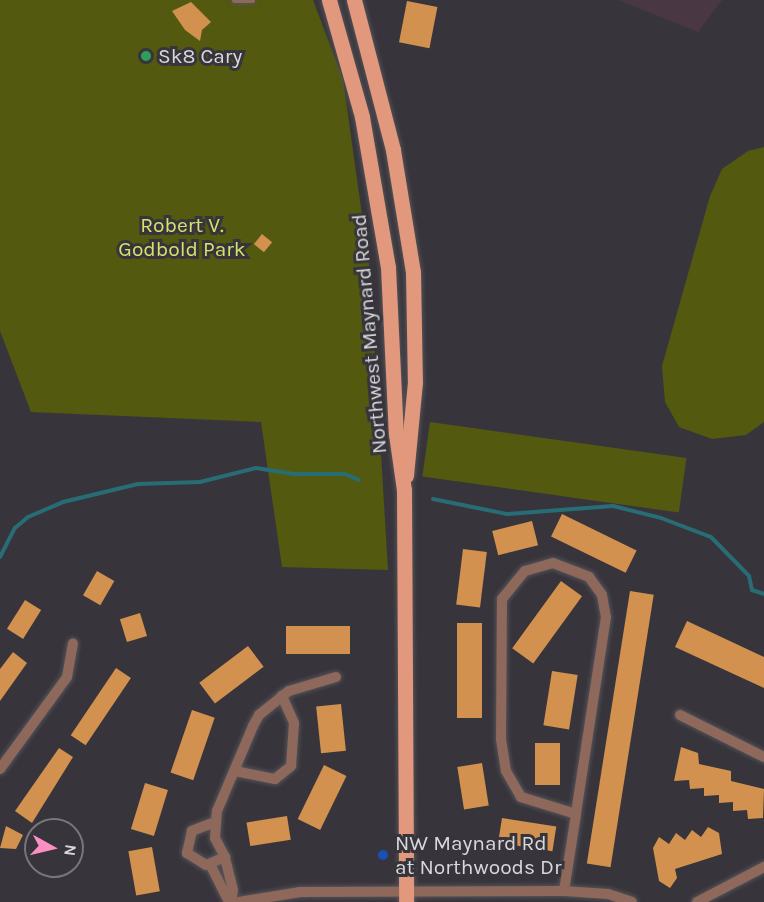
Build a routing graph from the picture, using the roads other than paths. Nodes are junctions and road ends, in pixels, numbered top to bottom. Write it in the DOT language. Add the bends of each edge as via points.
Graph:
graph roads {
  1 [pos="234,0"];
  2 [pos="252,0"];
  3 [pos="329,0"];
  4 [pos="354,0"];
  5 [pos="404,490"];
  6 [pos="73,644"];
  7 [pos="336,677"];
  8 [pos="282,696"];
  9 [pos="680,716"];
  10 [pos="764,757"];
  11 [pos="0,769"];
  12 [pos="235,771"];
  13 [pos="576,814"];
  14 [pos="216,822"];
  15 [pos="225,857"];
  16 [pos="210,864"];
  17 [pos="764,867"];
  18 [pos="564,891"];
  19 [pos="406,897"];
  20 [pos="596,898"];
  21 [pos="230,902"];
  22 [pos="239,902"];
  23 [pos="632,902"];
  24 [pos="697,902"];
  1 -- 2 [label="lane" via="243,4"];
  3 -- 5 [label="main road, Northwest Maynard Road" via="354,83 384,231 396,434"];
  4 -- 5 [label="main road, Northwest Maynard Road" via="391,141 413,272 414,403"];
  5 -- 19 [label="main road, Northwest Maynard Road"];
  6 -- 11 [label="street" via="67,677"];
  7 -- 8 [label="street"];
  8 -- 12 [label="street" via="259,715"];
  8 -- 12 [label="street" via="294,723 291,766 275,779"];
  9 -- 10 [label="street"];
  12 -- 14 [label="street"];
  13 -- 13 [label="street" via="605,606 597,586 580,570 542,564 517,577 502,599 501,739 506,771 521,797"];
  13 -- 18 [label="street"];
  14 -- 15 [label="street" via="215,838"];
  14 -- 16 [label="street" via="192,831 186,845 189,859"];
  15 -- 16 [label="street"];
  15 -- 21 [label="street"];
  16 -- 21 [label="street"];
  17 -- 24 [label="street"];
  18 -- 19 [label="street"];
  18 -- 20 [label="street"];
  19 -- 22 [label="street" via="300,892"];
  20 -- 23 [label="street"];
}
